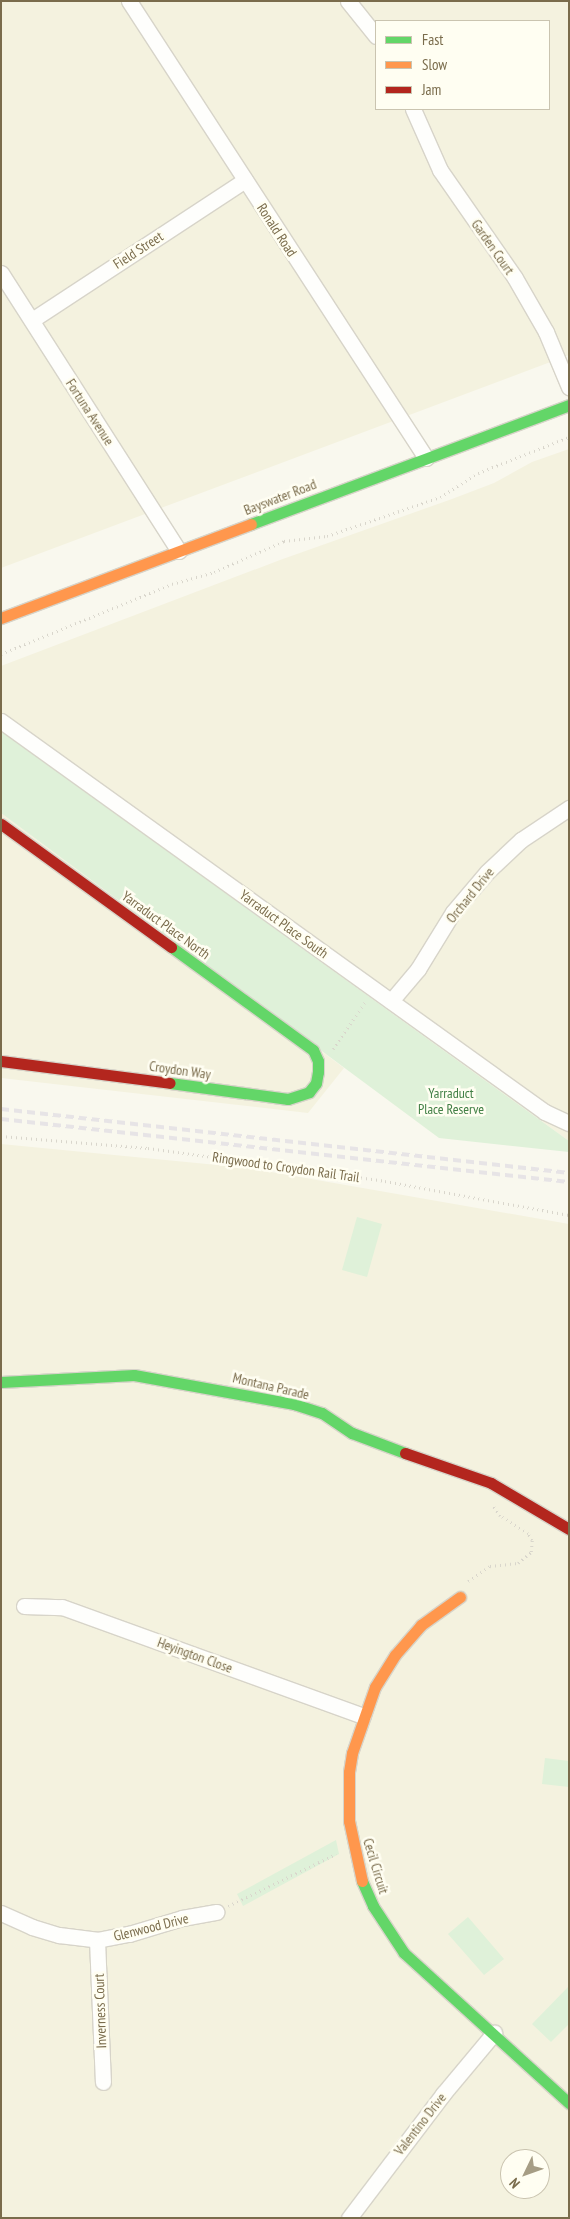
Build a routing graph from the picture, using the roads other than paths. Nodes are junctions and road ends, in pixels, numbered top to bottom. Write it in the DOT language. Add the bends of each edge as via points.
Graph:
graph roads {
  1 [pos="129,1"];
  2 [pos="348,1"];
  3 [pos="375,35"];
  4 [pos="413,110"];
  5 [pos="245,180"];
  6 [pos="1,273"];
  7 [pos="32,320"];
  8 [pos="569,388"];
  9 [pos="569,405"];
  10 [pos="426,458"];
  11 [pos="180,551"];
  12 [pos="1,618"];
  13 [pos="1,721"];
  14 [pos="569,808"];
  15 [pos="1,824"];
  16 [pos="391,1001"];
  17 [pos="316,1056"];
  18 [pos="1,1061"];
  19 [pos="569,1123"];
  20 [pos="1,1382"];
  21 [pos="569,1529"];
  22 [pos="460,1597"];
  23 [pos="24,1606"];
  24 [pos="363,1716"];
  25 [pos="216,1912"];
  26 [pos="1,1914"];
  27 [pos="97,1940"];
  28 [pos="494,2033"];
  29 [pos="103,2082"];
  30 [pos="569,2103"];
  31 [pos="349,2218"];
  1 -- 5 [label="street, Ronald Road"];
  2 -- 3 [label="street"];
  4 -- 8 [label="street, Garden Court" via="440,170 516,278 546,332"];
  5 -- 7 [label="street, Field Street"];
  5 -- 10 [label="street, Ronald Road"];
  6 -- 7 [label="street, Fortuna Avenue"];
  7 -- 11 [label="street, Fortuna Avenue"];
  9 -- 10 [label="street, Bayswater Road"];
  10 -- 11 [label="street, Bayswater Road"];
  11 -- 12 [label="street, Bayswater Road"];
  13 -- 16 [label="street, Yarraduct Place South"];
  14 -- 16 [label="street, Orchard Drive" via="521,840 487,872 452,912 418,969"];
  15 -- 17 [label="street, Yarraduct Place North"];
  16 -- 19 [label="street, Yarraduct Place South" via="545,1112"];
  17 -- 18 [label="street, Croydon Way" via="316,1083 309,1092 288,1099"];
  20 -- 21 [label="street, Montana Parade" via="134,1375 294,1404 322,1413 352,1433 492,1483"];
  22 -- 24 [label="street, Cecil Circuit" via="421,1626 395,1655 375,1686"];
  23 -- 24 [label="street, Heyington Close" via="62,1607"];
  24 -- 28 [label="street, Cecil Circuit" via="349,1772 349,1821 362,1881 373,1906 404,1953"];
  25 -- 27 [label="street, Glenwood Drive"];
  26 -- 27 [label="street, Glenwood Drive" via="41,1930"];
  27 -- 29 [label="street, Inverness Court"];
  28 -- 30 [label="street, Cecil Circuit"];
  28 -- 31 [label="street, Valentino Drive" via="443,2094"];
}
